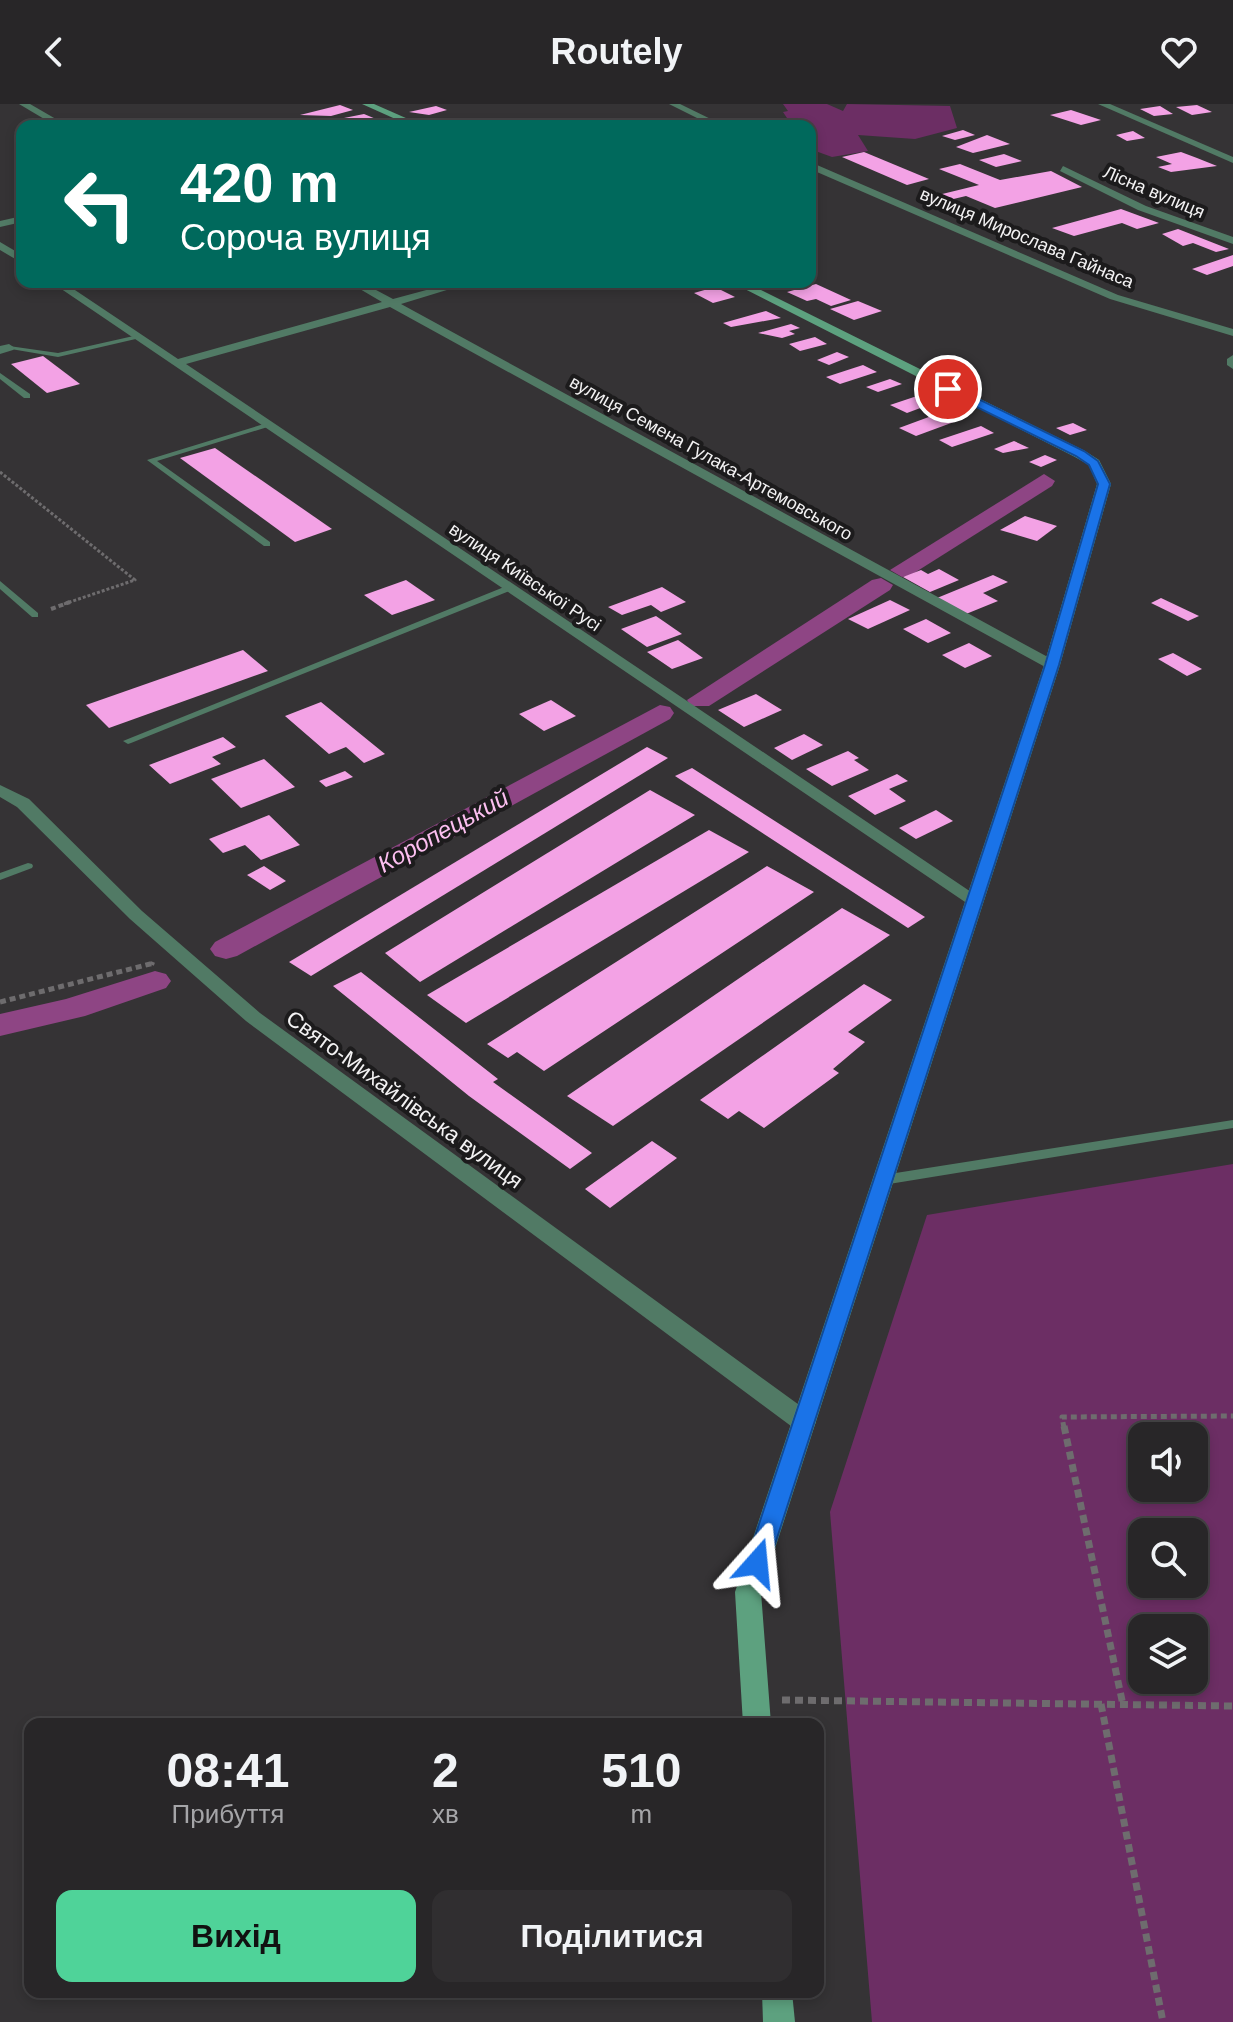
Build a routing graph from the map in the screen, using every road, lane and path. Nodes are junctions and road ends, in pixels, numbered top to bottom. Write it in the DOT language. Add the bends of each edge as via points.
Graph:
graph roads {
  1 [pos="23,104"];
  2 [pos="391,104"];
  3 [pos="673,104"];
  4 [pos="1102,104"];
  5 [pos="371,106"];
  6 [pos="52,120"];
  7 [pos="405,120"];
  8 [pos="707,120"];
  9 [pos="1233,160"];
  10 [pos="816,168"];
  11 [pos="1063,169"];
  12 [pos="1233,241"];
  13 [pos="65,288"];
  14 [pos="364,288"];
  15 [pos="447,288"];
  16 [pos="748,288"];
  17 [pos="393,303"];
  18 [pos="1233,333"];
  19 [pos="138,337"];
  20 [pos="4,349"];
  21 [pos="1233,359"];
  22 [pos="177,363"];
  23 [pos="1233,365"];
  24 [pos="0,375"];
  25 [pos="27,396"];
  26 [pos="270,425"];
  27 [pos="0,472"];
  28 [pos="267,544"];
  29 [pos="0,584"];
  30 [pos="509,588"];
  31 [pos="35,615"];
  32 [pos="1052,665"];
  33 [pos="128,741"];
  34 [pos="0,790"];
  35 [pos="28,866"];
  36 [pos="0,877"];
  37 [pos="974,900"];
  38 [pos="155,964"];
  39 [pos="0,1002"];
  40 [pos="1233,1124"];
  41 [pos="883,1180"];
  42 [pos="1233,1416"];
  43 [pos="804,1422"];
  44 [pos="1101,1704"];
  45 [pos="1123,1705"];
  46 [pos="1233,1706"];
  47 [pos="756,1712"];
  48 [pos="777,1998"];
  49 [pos="779,2022"];
  50 [pos="1163,2022"];
  1 -- 6 [label="street"];
  2 -- 5 [label="main road"];
  3 -- 8 [label="street"];
  4 -- 9 [label="street"];
  5 -- 7 [label="main road"];
  10 -- 18 [label="street, вулиця Мирослава Гайнаса" via="1114,297"];
  11 -- 12 [label="street, Лісна вулиця" via="1142,208"];
  13 -- 19 [label="street, вулиця Київської Русі"];
  14 -- 17 [label="street, вулиця Семена Гулака-Артемовського"];
  15 -- 17 [label="street"];
  16 -- 32 [label="main road" via="1094,463 1104,484"];
  17 -- 22 [label="street"];
  17 -- 32 [label="street, вулиця Семена Гулака-Артемовського"];
  19 -- 20 [label="lane" via="58,355"];
  19 -- 22 [label="street, вулиця Київської Русі"];
  21 -- 23 [label="street"];
  22 -- 26 [label="street, вулиця Київської Русі"];
  24 -- 25 [label="lane"];
  26 -- 28 [label="lane" via="151,460"];
  26 -- 30 [label="street, вулиця Київської Русі"];
  27 -- 31 [label="path" via="135,580"];
  29 -- 31 [label="lane"];
  30 -- 33 [label="lane"];
  30 -- 37 [label="street, вулиця Київської Русі"];
  32 -- 37 [label="main road"];
  34 -- 43 [label="street, Свято-Михайлівська вулиця" via="23,803 136,915 253,1017"];
  35 -- 36 [label="lane"];
  37 -- 41 [label="main road"];
  38 -- 39 [label="path"];
  40 -- 41 [label="lane"];
  41 -- 43 [label="main road"];
  42 -- 45 [label="path" via="1062,1417"];
  43 -- 47 [label="main road" via="748,1592"];
  44 -- 45 [label="path"];
  44 -- 47 [label="path"];
  44 -- 50 [label="path"];
  45 -- 46 [label="path"];
  48 -- 49 [label="main road"];
}
